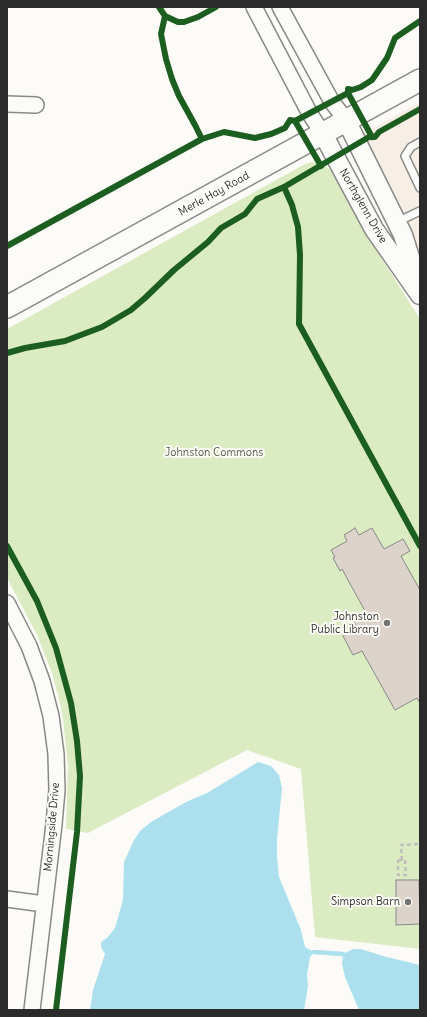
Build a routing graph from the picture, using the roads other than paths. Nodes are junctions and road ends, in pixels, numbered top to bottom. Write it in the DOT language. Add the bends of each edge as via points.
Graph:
graph roads {
  1 [pos="254,7"];
  2 [pos="280,7"];
  3 [pos="420,80"];
  4 [pos="7,104"];
  5 [pos="36,105"];
  6 [pos="346,120"];
  7 [pos="323,134"];
  8 [pos="420,142"];
  9 [pos="420,188"];
  10 [pos="420,211"];
  11 [pos="396,222"];
  12 [pos="420,290"];
  13 [pos="420,295"];
  14 [pos="7,307"];
  15 [pos="7,604"];
  16 [pos="7,899"];
  17 [pos="44,904"];
  18 [pos="32,1010"];
  1 -- 7 [label="street, Northglenn Drive"];
  2 -- 6 [label="street, Northglenn Drive" via="332,102"];
  3 -- 6 [label="main road, Merle Hay Road"];
  4 -- 5 [label="street"];
  6 -- 7 [label="main road, Merle Hay Road"];
  6 -- 11 [label="street, Northglenn Drive"];
  7 -- 13 [label="street, Northglenn Drive" via="374,229"];
  7 -- 14 [label="main road, Merle Hay Road"];
  8 -- 9 [label="lane" via="411,147 405,156"];
  10 -- 11 [label="lane"];
  11 -- 12 [label="street, Northglenn Drive" via="403,235"];
  15 -- 17 [label="street, Morningside Drive" via="29,646 42,681 56,754 57,790"];
  16 -- 17 [label="street"];
  17 -- 18 [label="street, Morningside Drive"];
}
